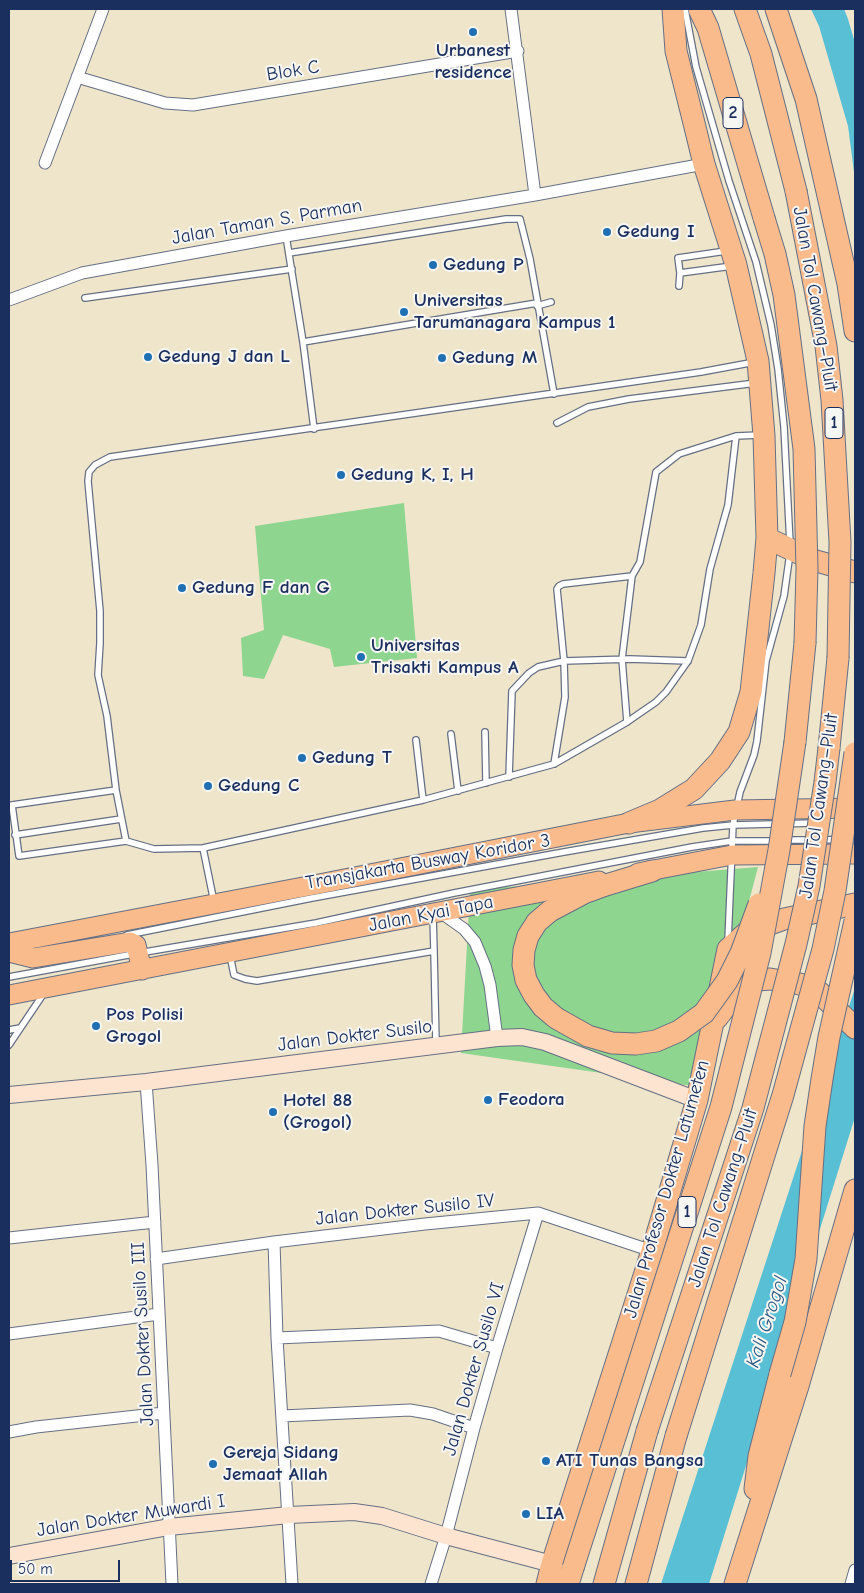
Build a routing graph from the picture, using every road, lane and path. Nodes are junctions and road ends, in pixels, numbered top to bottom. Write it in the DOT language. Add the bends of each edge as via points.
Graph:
graph roads {
  1 [pos="103,9"];
  2 [pos="511,9"];
  3 [pos="673,9"];
  4 [pos="685,9"];
  5 [pos="699,9"];
  6 [pos="745,9"];
  7 [pos="776,9"];
  8 [pos="518,52"];
  9 [pos="77,77"];
  10 [pos="45,163"];
  11 [pos="704,164"];
  12 [pos="535,195"];
  13 [pos="764,218"];
  14 [pos="286,236"];
  15 [pos="289,253"];
  16 [pos="734,258"];
  17 [pos="292,269"];
  18 [pos="680,274"];
  19 [pos="680,286"];
  20 [pos="85,298"];
  21 [pos="9,300"];
  22 [pos="550,302"];
  23 [pos="537,305"];
  24 [pos="855,331"];
  25 [pos="303,342"];
  26 [pos="758,361"];
  27 [pos="761,383"];
  28 [pos="554,394"];
  29 [pos="557,423"];
  30 [pos="314,429"];
  31 [pos="736,436"];
  32 [pos="764,436"];
  33 [pos="767,538"];
  34 [pos="790,550"];
  35 [pos="855,572"];
  36 [pos="632,576"];
  37 [pos="622,659"];
  38 [pos="564,661"];
  39 [pos="688,661"];
  40 [pos="752,692"];
  41 [pos="760,720"];
  42 [pos="627,722"];
  43 [pos="485,732"];
  44 [pos="451,734"];
  45 [pos="416,740"];
  46 [pos="855,753"];
  47 [pos="554,764"];
  48 [pos="509,777"];
  49 [pos="486,783"];
  50 [pos="116,790"];
  51 [pos="458,791"];
  52 [pos="424,800"];
  53 [pos="855,808"];
  54 [pos="734,817"];
  55 [pos="121,819"];
  56 [pos="629,823"];
  57 [pos="827,823"];
  58 [pos="836,823"];
  59 [pos="855,823"];
  60 [pos="15,835"];
  61 [pos="855,839"];
  62 [pos="126,841"];
  63 [pos="203,848"];
  64 [pos="732,848"];
  65 [pos="779,850"];
  66 [pos="855,854"];
  67 [pos="652,871"];
  68 [pos="214,904"];
  69 [pos="855,904"];
  70 [pos="436,913"];
  71 [pos="855,921"];
  72 [pos="119,936"];
  73 [pos="63,946"];
  74 [pos="728,948"];
  75 [pos="11,951"];
  76 [pos="434,951"];
  77 [pos="230,953"];
  78 [pos="140,961"];
  79 [pos="9,977"];
  80 [pos="48,988"];
  81 [pos="9,995"];
  82 [pos="849,1021"];
  83 [pos="714,1022"];
  84 [pos="20,1028"];
  85 [pos="9,1030"];
  86 [pos="496,1038"];
  87 [pos="9,1045"];
  88 [pos="436,1046"];
  89 [pos="146,1082"];
  90 [pos="9,1095"];
  91 [pos="696,1100"];
  92 [pos="855,1190"];
  93 [pos="538,1213"];
  94 [pos="155,1222"];
  95 [pos="9,1238"];
  96 [pos="274,1242"];
  97 [pos="652,1251"];
  98 [pos="156,1259"];
  99 [pos="159,1314"];
  100 [pos="9,1334"];
  101 [pos="277,1338"];
  102 [pos="496,1348"];
  103 [pos="164,1413"];
  104 [pos="282,1416"];
  105 [pos="474,1428"];
  106 [pos="9,1432"];
  107 [pos="289,1515"];
  108 [pos="754,1522"];
  109 [pos="169,1526"];
  110 [pos="446,1536"];
  111 [pos="9,1556"];
  112 [pos="552,1564"];
  113 [pos="855,1570"];
  114 [pos="571,1576"];
  115 [pos="172,1584"];
  116 [pos="292,1584"];
  117 [pos="431,1584"];
  118 [pos="547,1584"];
  119 [pos="604,1584"];
  120 [pos="636,1584"];
  121 [pos="735,1584"];
  122 [pos="851,1584"];
  1 -- 9 [label="street"];
  2 -- 8 [label="street"];
  3 -- 11 [label="highway" via="676,51"];
  4 -- 34 [label="lane" via="696,67 756,262 771,325 784,427"];
  5 -- 13 [label="highway, 2" via="708,28"];
  6 -- 119 [label="highway, Jalan Tol Cawang–Pluit / 1, bridge" via="761,54 796,191 826,346 836,450 840,542 838,658 825,782 800,924 753,1108 647,1431"];
  7 -- 24 [label="highway, Jalan Tol Cawang–Pluit" via="806,99 848,284"];
  8 -- 9 [label="street, Blok C" via="193,105 165,103"];
  8 -- 12 [label="street"];
  9 -- 10 [label="street"];
  11 -- 12 [label="street, Jalan Taman S. Parman"];
  11 -- 16 [label="highway"];
  12 -- 14 [label="street, Jalan Taman S. Parman"];
  13 -- 65 [label="highway, Jalan Profesor Dokter Latumeten / 1, bridge" via="784,295 804,449 807,569 805,644 792,770"];
  14 -- 15 [label="lane"];
  14 -- 21 [label="street, Jalan Taman S. Parman" via="82,273"];
  15 -- 17 [label="lane"];
  15 -- 23 [label="lane" via="520,219"];
  16 -- 18 [label="lane"];
  16 -- 18 [label="lane" via="678,258"];
  16 -- 26 [label="highway"];
  17 -- 20 [label="lane"];
  17 -- 25 [label="lane"];
  18 -- 19 [label="lane"];
  22 -- 23 [label="lane"];
  23 -- 25 [label="lane"];
  23 -- 28 [label="lane"];
  25 -- 30 [label="lane"];
  26 -- 27 [label="highway"];
  26 -- 28 [label="lane"];
  27 -- 29 [label="lane" via="621,400 588,407"];
  27 -- 32 [label="highway"];
  28 -- 30 [label="lane"];
  30 -- 50 [label="lane" via="110,457 95,464 89,472 100,611 98,675"];
  31 -- 32 [label="lane"];
  31 -- 36 [label="lane" via="678,454 656,472 640,562"];
  31 -- 39 [label="lane" via="728,505 710,569 701,625"];
  32 -- 33 [label="highway"];
  33 -- 34 [label="highway"];
  33 -- 40 [label="highway"];
  34 -- 35 [label="highway"];
  34 -- 41 [label="lane" via="784,596 766,661"];
  36 -- 37 [label="lane"];
  36 -- 38 [label="lane" via="559,586"];
  37 -- 38 [label="lane"];
  37 -- 39 [label="lane"];
  37 -- 42 [label="lane"];
  38 -- 47 [label="lane" via="565,697"];
  38 -- 48 [label="lane" via="538,667 512,690"];
  39 -- 42 [label="lane" via="666,692"];
  40 -- 41 [label="lane"];
  40 -- 56 [label="highway" via="739,732 710,773 694,788 660,810"];
  41 -- 54 [label="lane" via="754,755"];
  42 -- 47 [label="lane"];
  43 -- 49 [label="lane"];
  44 -- 51 [label="lane"];
  45 -- 52 [label="lane"];
  46 -- 120 [label="highway, Jalan Tol Cawang–Pluit, bridge" via="823,949 783,1095 676,1436"];
  47 -- 48 [label="lane"];
  48 -- 49 [label="lane"];
  49 -- 51 [label="lane"];
  50 -- 55 [label="lane"];
  50 -- 60 [label="lane" via="12,805"];
  51 -- 52 [label="lane"];
  52 -- 63 [label="lane"];
  53 -- 54 [label="main road"];
  54 -- 56 [label="main road"];
  54 -- 57 [label="lane, Transjakarta Busway Koridor 3"];
  54 -- 64 [label="lane"];
  54 -- 72 [label="lane, Transjakarta Busway Koridor 3"];
  55 -- 60 [label="lane"];
  55 -- 62 [label="lane"];
  56 -- 68 [label="main road"];
  58 -- 59 [label="lane"];
  60 -- 62 [label="lane" via="19,856"];
  61 -- 64 [label="lane, Transjakarta Busway Koridor 3"];
  62 -- 63 [label="lane" via="154,850"];
  63 -- 68 [label="lane"];
  64 -- 66 [label="main road, Jalan Kyai Tapa"];
  64 -- 67 [label="main road, Jalan Kyai Tapa"];
  64 -- 74 [label="lane"];
  64 -- 78 [label="lane, Transjakarta Busway Koridor 3" via="692,847 454,893"];
  65 -- 67 [label="highway, bridge" via="741,952 727,981 704,1013 679,1031 656,1041 612,1043 588,1036 556,1018 534,995 523,965 528,936 550,911 578,896"];
  65 -- 114 [label="highway, Jalan Profesor Dokter Latumeten / 1, bridge" via="760,953 721,1107"];
  67 -- 70 [label="main road, Jalan Kyai Tapa"];
  68 -- 75 [label="main road"];
  69 -- 74 [label="highway" via="784,919 746,933"];
  70 -- 76 [label="lane"];
  70 -- 77 [label="main road, Jalan Kyai Tapa"];
  70 -- 86 [label="street" via="464,929 475,942 490,985"];
  71 -- 108 [label="highway, bridge" via="829,1037 815,1126 806,1259 795,1322 759,1456"];
  73 -- 75 [label="lane"];
  74 -- 83 [label="highway, Jalan Profesor Dokter Latumeten / 1"];
  75 -- 78 [label="main road" via="38,957 130,942 136,945"];
  76 -- 77 [label="lane" via="257,981 234,975"];
  76 -- 88 [label="lane"];
  77 -- 78 [label="main road, Jalan Kyai Tapa"];
  78 -- 79 [label="lane, Transjakarta Busway Koridor 3"];
  78 -- 80 [label="main road, Jalan Kyai Tapa"];
  80 -- 81 [label="main road, Jalan Kyai Tapa"];
  80 -- 84 [label="lane"];
  82 -- 83 [label="highway" via="819,992 800,984 770,979 757,980 740,988"];
  83 -- 91 [label="highway, Jalan Profesor Dokter Latumeten / 1"];
  84 -- 85 [label="lane"];
  84 -- 87 [label="lane"];
  86 -- 88 [label="street, Jalan Dokter Susilo"];
  86 -- 91 [label="street, Jalan Dokter Susilo" via="522,1037 545,1042"];
  88 -- 89 [label="street, Jalan Dokter Susilo"];
  89 -- 90 [label="street, Jalan Dokter Susilo"];
  89 -- 94 [label="street, Jalan Dokter Susilo III"];
  91 -- 97 [label="highway, Jalan Profesor Dokter Latumeten / 1"];
  92 -- 108 [label="highway" via="798,1386"];
  93 -- 96 [label="street, Jalan Dokter Susilo IV"];
  93 -- 97 [label="street, Jalan Dokter Susilo IV"];
  93 -- 102 [label="street, Jalan Dokter Susilo VI"];
  94 -- 95 [label="street"];
  94 -- 98 [label="street, Jalan Dokter Susilo III"];
  96 -- 98 [label="street, Jalan Dokter Susilo IV"];
  96 -- 101 [label="street"];
  97 -- 112 [label="highway, Jalan Profesor Dokter Latumeten / 1"];
  98 -- 99 [label="street, Jalan Dokter Susilo III"];
  99 -- 100 [label="street"];
  99 -- 103 [label="street, Jalan Dokter Susilo III"];
  101 -- 102 [label="street" via="439,1331"];
  101 -- 104 [label="street"];
  102 -- 105 [label="street, Jalan Dokter Susilo VI"];
  103 -- 106 [label="street"];
  103 -- 109 [label="street, Jalan Dokter Susilo III"];
  104 -- 105 [label="street" via="410,1410"];
  104 -- 107 [label="street"];
  105 -- 110 [label="street, Jalan Dokter Susilo VI"];
  107 -- 109 [label="street, Jalan Dokter Muwardi I"];
  107 -- 110 [label="street, Jalan Dokter Muwardi I" via="354,1512 382,1516"];
  107 -- 116 [label="street"];
  108 -- 121 [label="highway"];
  109 -- 111 [label="street, Jalan Dokter Muwardi I"];
  109 -- 115 [label="street, Jalan Dokter Susilo III"];
  110 -- 112 [label="street, Jalan Dokter Muwardi I"];
  110 -- 117 [label="street, Jalan Dokter Susilo VI"];
  112 -- 118 [label="highway, Jalan Profesor Dokter Latumeten / 1"];
  113 -- 122 [label="street"];
}
